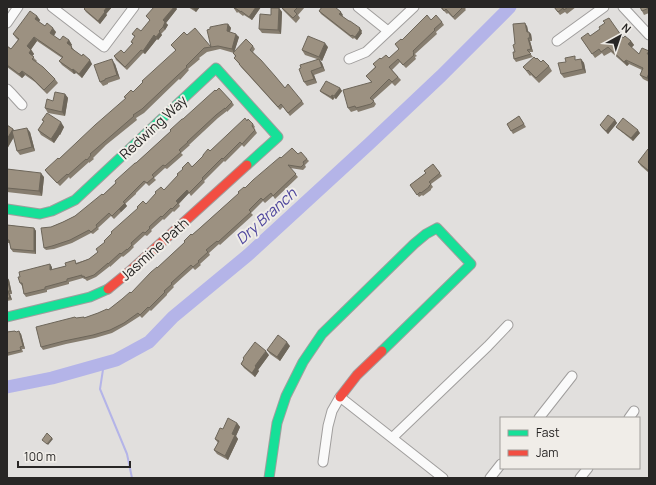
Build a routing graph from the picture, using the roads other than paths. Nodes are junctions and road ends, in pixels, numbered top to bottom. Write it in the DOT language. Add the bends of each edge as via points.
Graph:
graph roads {
  1 [pos="18,7"];
  2 [pos="52,7"];
  3 [pos="134,7"];
  4 [pos="358,7"];
  5 [pos="414,7"];
  6 [pos="604,7"];
  7 [pos="623,7"];
  8 [pos="7,23"];
  9 [pos="388,31"];
  10 [pos="649,35"];
  11 [pos="557,41"];
  12 [pos="349,60"];
  13 [pos="7,89"];
  14 [pos="22,105"];
  15 [pos="278,137"];
  16 [pos="7,209"];
  17 [pos="7,317"];
  18 [pos="508,325"];
  19 [pos="572,376"];
  20 [pos="340,397"];
  21 [pos="540,417"];
  22 [pos="392,438"];
  23 [pos="323,462"];
  24 [pos="500,465"];
  25 [pos="587,469"];
  26 [pos="269,478"];
  27 [pos="443,478"];
  28 [pos="490,478"];
  29 [pos="580,478"];
  1 -- 8 [label="street"];
  2 -- 3 [label="street" via="104,47"];
  4 -- 9 [label="street"];
  5 -- 9 [label="street"];
  6 -- 11 [label="street"];
  7 -- 10 [label="street"];
  9 -- 12 [label="street" via="366,52"];
  13 -- 14 [label="street"];
  15 -- 16 [label="street, Redwing Way" via="216,68 75,200 40,214"];
  15 -- 17 [label="street, Jasmine Path" via="111,288 90,298"];
  18 -- 22 [label="street"];
  19 -- 21 [label="street"];
  20 -- 22 [label="street"];
  20 -- 23 [label="street" via="332,411 328,426"];
  20 -- 26 [label="street" via="369,362 471,264 438,228 414,244 322,334 303,362 286,396 277,424"];
  22 -- 27 [label="street"];
  24 -- 28 [label="street"];
  25 -- 29 [label="street"];
}
